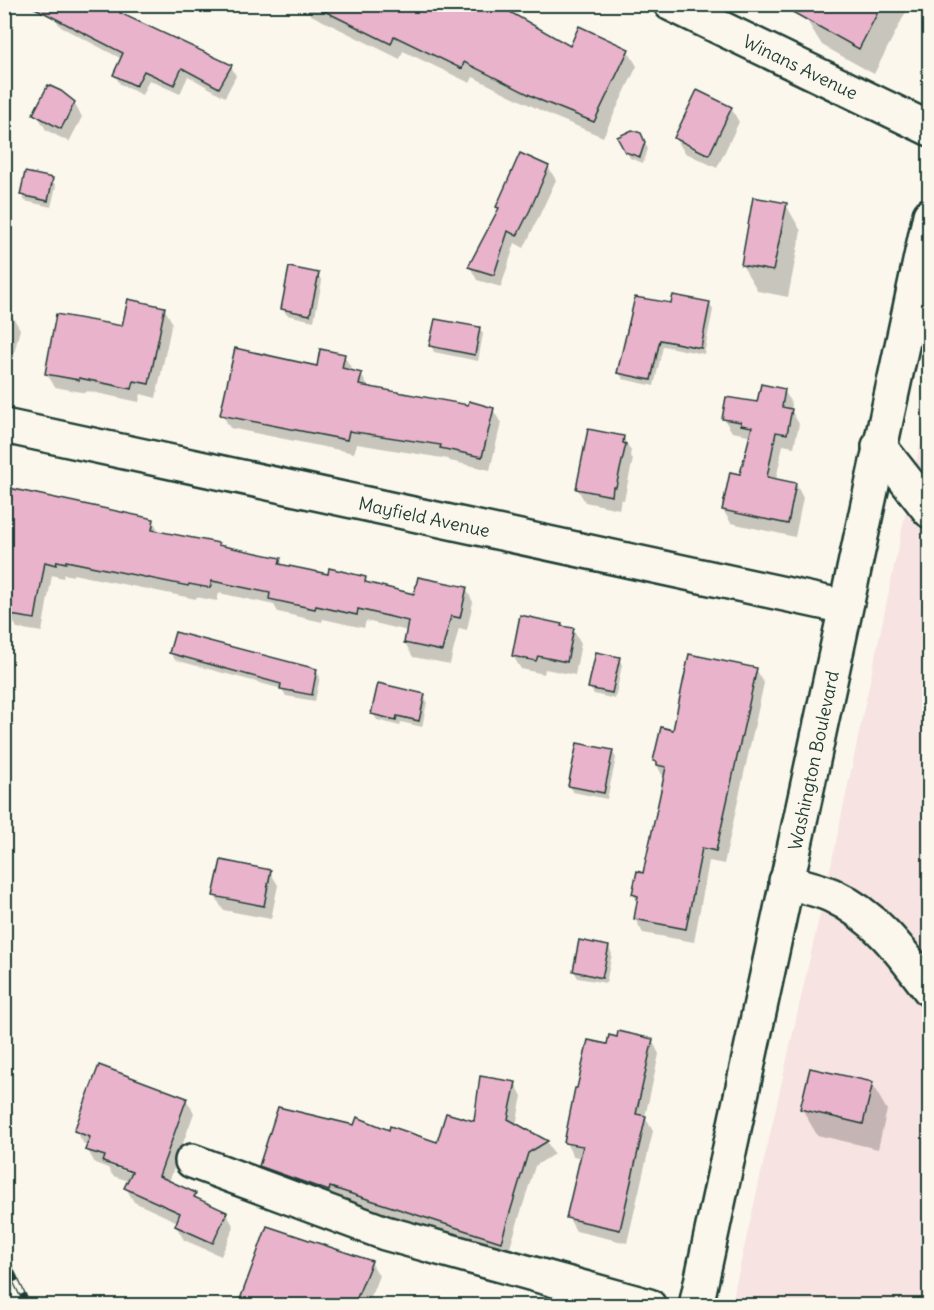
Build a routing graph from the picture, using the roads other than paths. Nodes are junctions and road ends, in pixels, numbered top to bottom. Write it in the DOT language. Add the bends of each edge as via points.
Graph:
graph roads {
  1 [pos="671,4"];
  2 [pos="930,129"];
  3 [pos="930,215"];
  4 [pos="4,426"];
  5 [pos="879,447"];
  6 [pos="930,511"];
  7 [pos="845,607"];
  8 [pos="786,881"];
  9 [pos="930,990"];
  10 [pos="192,1161"];
  11 [pos="648,1305"];
  12 [pos="696,1305"];
  1 -- 2 [label="street, Winans Avenue"];
  3 -- 5 [label="street, Washington Boulevard"];
  4 -- 7 [label="street, Mayfield Avenue"];
  5 -- 6 [label="street"];
  5 -- 7 [label="street, Washington Boulevard"];
  7 -- 8 [label="street, Washington Boulevard"];
  8 -- 9 [label="street" via="830,894 857,909 883,930"];
  8 -- 12 [label="street, Washington Boulevard"];
  10 -- 11 [label="street" via="385,1233"];
}
